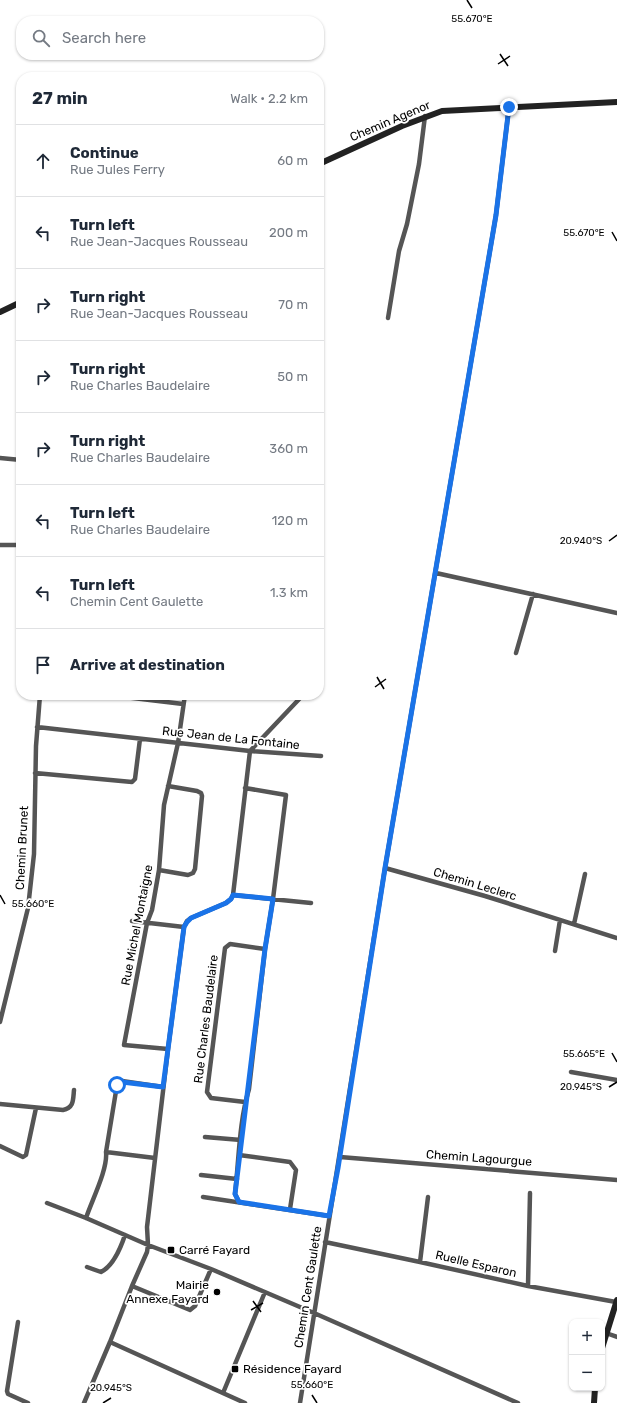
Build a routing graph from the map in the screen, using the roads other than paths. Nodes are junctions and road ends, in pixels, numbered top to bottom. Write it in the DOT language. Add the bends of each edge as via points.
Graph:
graph roads {
  1 [pos="617,102"];
  2 [pos="509,107"];
  3 [pos="425,116"];
  4 [pos="324,162"];
  5 [pos="16,304"];
  6 [pos="0,312"];
  7 [pos="388,318"];
  8 [pos="0,458"];
  9 [pos="16,460"];
  10 [pos="0,545"];
  11 [pos="16,545"];
  12 [pos="436,573"];
  13 [pos="533,594"];
  14 [pos="617,612"];
  15 [pos="516,653"];
  16 [pos="40,700"];
  17 [pos="150,700"];
  18 [pos="184,700"];
  19 [pos="298,700"];
  20 [pos="183,704"];
  21 [pos="37,727"];
  22 [pos="140,739"];
  23 [pos="178,743"];
  24 [pos="250,751"];
  25 [pos="321,756"];
  26 [pos="35,773"];
  27 [pos="168,786"];
  28 [pos="245,788"];
  29 [pos="385,868"];
  30 [pos="159,870"];
  31 [pos="585,874"];
  32 [pos="233,895"];
  33 [pos="273,899"];
  34 [pos="311,903"];
  35 [pos="560,920"];
  36 [pos="132,921"];
  37 [pos="147,923"];
  38 [pos="574,924"];
  39 [pos="184,927"];
  40 [pos="617,938"];
  41 [pos="265,949"];
  42 [pos="555,951"];
  43 [pos="1,1014"];
  44 [pos="0,1022"];
  45 [pos="168,1050"];
  46 [pos="571,1072"];
  47 [pos="617,1080"];
  48 [pos="163,1087"];
  49 [pos="74,1090"];
  50 [pos="245,1102"];
  51 [pos="0,1104"];
  52 [pos="36,1108"];
  53 [pos="205,1136"];
  54 [pos="241,1140"];
  55 [pos="0,1146"];
  56 [pos="106,1152"];
  57 [pos="239,1155"];
  58 [pos="340,1157"];
  59 [pos="155,1158"];
  60 [pos="201,1175"];
  61 [pos="236,1179"];
  62 [pos="617,1180"];
  63 [pos="530,1193"];
  64 [pos="203,1197"];
  65 [pos="428,1197"];
  66 [pos="239,1202"];
  67 [pos="47,1203"];
  68 [pos="290,1209"];
  69 [pos="329,1216"];
  70 [pos="86,1218"];
  71 [pos="125,1235"];
  72 [pos="325,1242"];
  73 [pos="148,1245"];
  74 [pos="420,1262"];
  75 [pos="87,1268"];
  76 [pos="211,1269"];
  77 [pos="132,1286"];
  78 [pos="528,1286"];
  79 [pos="265,1292"];
  80 [pos="617,1301"];
  81 [pos="615,1312"];
  82 [pos="314,1313"];
  83 [pos="18,1322"];
  84 [pos="606,1333"];
  85 [pos="605,1337"];
  86 [pos="617,1337"];
  87 [pos="110,1342"];
  88 [pos="594,1391"];
  89 [pos="223,1393"];
  90 [pos="596,1402"];
  91 [pos="28,1403"];
  92 [pos="84,1403"];
  93 [pos="245,1403"];
  94 [pos="300,1403"];
  95 [pos="518,1403"];
  1 -- 2 [label="main road, Chemin Agenor"];
  2 -- 3 [label="main road, Chemin Agenor" via="442,111"];
  2 -- 12 [label="street, Chemin Cent Gaulette" via="496,215"];
  3 -- 4 [label="main road, Chemin Agenor"];
  3 -- 7 [label="street" via="419,164 399,250"];
  5 -- 6 [label="main road"];
  8 -- 9 [label="street"];
  10 -- 11 [label="street"];
  12 -- 13 [label="street"];
  12 -- 29 [label="street, Chemin Cent Gaulette"];
  13 -- 14 [label="street"];
  13 -- 15 [label="street"];
  16 -- 21 [label="street, Chemin Brunet"];
  17 -- 20 [label="street"];
  18 -- 20 [label="street, Rue Michel Montaigne"];
  19 -- 24 [label="street"];
  20 -- 23 [label="street, Rue Michel Montaigne"];
  21 -- 22 [label="street, Rue Jean de La Fontaine"];
  21 -- 26 [label="street, Chemin Brunet"];
  22 -- 23 [label="street, Rue Jean de La Fontaine"];
  22 -- 26 [label="street" via="135,778 132,782"];
  23 -- 24 [label="street, Rue Jean de La Fontaine"];
  23 -- 27 [label="street, Rue Michel Montaigne"];
  24 -- 25 [label="street, Rue Jean de La Fontaine"];
  24 -- 28 [label="street"];
  26 -- 43 [label="street, Chemin Brunet" via="34,854 28,908"];
  27 -- 30 [label="street, Rue Michel Montaigne"];
  27 -- 30 [label="street" via="201,793 202,796 195,869 188,875"];
  28 -- 32 [label="street"];
  28 -- 33 [label="street" via="286,795"];
  29 -- 35 [label="street, Chemin Leclerc"];
  29 -- 58 [label="street, Chemin Cent Gaulette"];
  30 -- 37 [label="street, Rue Michel Montaigne" via="152,910"];
  31 -- 38 [label="street"];
  32 -- 33 [label="street"];
  32 -- 39 [label="street" via="226,903 191,918"];
  33 -- 34 [label="street"];
  33 -- 41 [label="street"];
  35 -- 38 [label="street, Chemin Leclerc"];
  35 -- 42 [label="street"];
  36 -- 37 [label="street"];
  37 -- 39 [label="street"];
  37 -- 45 [label="street, Rue Michel Montaigne" via="124,1045"];
  38 -- 40 [label="street, Chemin Leclerc"];
  39 -- 45 [label="street"];
  41 -- 50 [label="street" via="249,1088"];
  41 -- 50 [label="street, Rue Charles Baudelaire" via="230,944 225,948 207,1092 210,1098"];
  43 -- 44 [label="street, Chemin Brunet"];
  45 -- 48 [label="street"];
  46 -- 47 [label="street"];
  48 -- 56 [label="street" via="122,1082 117,1085"];
  48 -- 59 [label="street"];
  49 -- 52 [label="street" via="70,1108"];
  50 -- 54 [label="street"];
  51 -- 52 [label="street"];
  52 -- 55 [label="street" via="26,1155 19,1156"];
  53 -- 54 [label="street"];
  54 -- 57 [label="street"];
  56 -- 59 [label="street"];
  56 -- 70 [label="street" via="103,1172"];
  57 -- 61 [label="street"];
  57 -- 68 [label="street" via="290,1162 296,1170"];
  58 -- 62 [label="street, Chemin Lagourgue"];
  58 -- 69 [label="street, Chemin Cent Gaulette"];
  59 -- 73 [label="street" via="147,1227"];
  60 -- 61 [label="street"];
  61 -- 66 [label="street" via="235,1194"];
  63 -- 78 [label="street, Ruelle Esparon"];
  64 -- 66 [label="street"];
  65 -- 74 [label="street, Ruelle Esparon"];
  66 -- 68 [label="street"];
  67 -- 70 [label="street"];
  68 -- 69 [label="street"];
  69 -- 72 [label="street, Chemin Cent Gaulette"];
  70 -- 71 [label="street"];
  71 -- 73 [label="street"];
  71 -- 75 [label="street" via="119,1250 106,1269 101,1272"];
  72 -- 74 [label="street, Ruelle Esparon"];
  72 -- 82 [label="street, Chemin Cent Gaulette"];
  73 -- 76 [label="street"];
  73 -- 77 [label="street"];
  74 -- 78 [label="street, Ruelle Esparon"];
  76 -- 77 [label="street" via="195,1306 190,1310"];
  76 -- 79 [label="street"];
  77 -- 87 [label="street"];
  78 -- 80 [label="street, Ruelle Esparon"];
  79 -- 82 [label="street"];
  79 -- 89 [label="street"];
  80 -- 81 [label="main road"];
  81 -- 84 [label="main road"];
  82 -- 94 [label="street, Chemin Cent Gaulette"];
  82 -- 95 [label="street"];
  83 -- 91 [label="street" via="7,1391 8,1394"];
  84 -- 85 [label="main road"];
  84 -- 86 [label="street"];
  87 -- 89 [label="street"];
  87 -- 92 [label="street"];
  88 -- 90 [label="main road"];
  89 -- 93 [label="street"];
}
